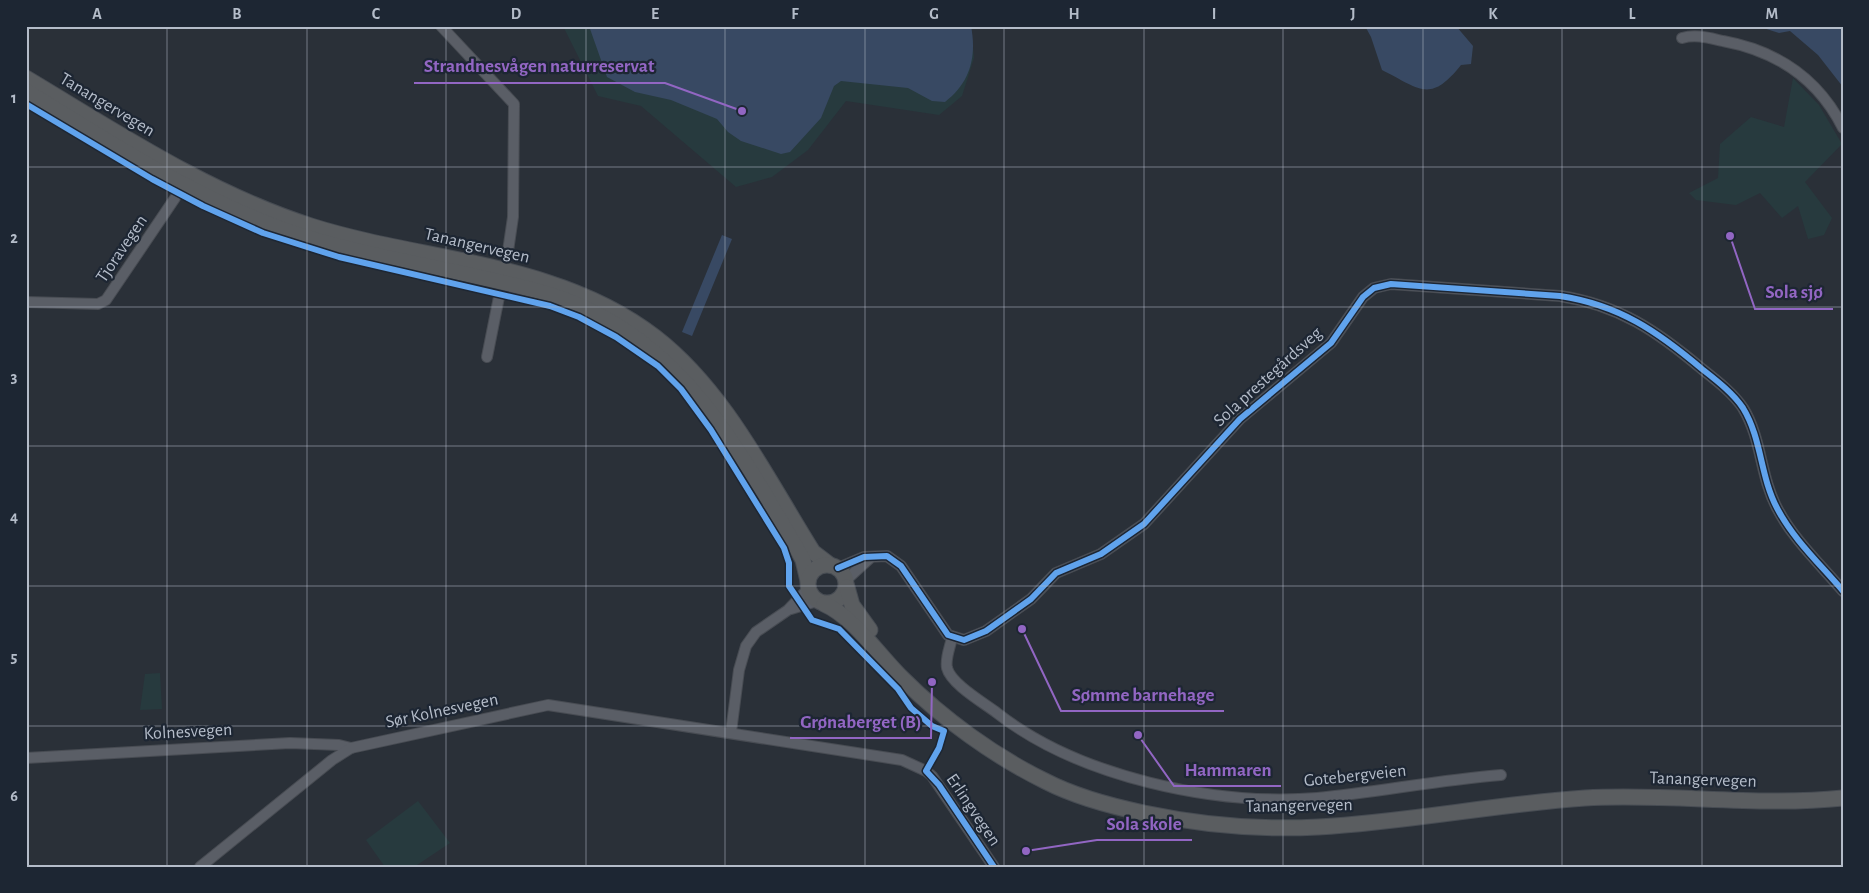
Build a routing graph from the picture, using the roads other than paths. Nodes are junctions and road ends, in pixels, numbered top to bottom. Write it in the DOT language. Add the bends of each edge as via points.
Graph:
graph roads {
  1 [pos="441,26"];
  2 [pos="1682,38"];
  3 [pos="26,78"];
  4 [pos="26,91"];
  5 [pos="1843,128"];
  6 [pos="175,198"];
  7 [pos="507,258"];
  8 [pos="499,297"];
  9 [pos="26,302"];
  10 [pos="487,357"];
  11 [pos="872,556"];
  12 [pos="840,575"];
  13 [pos="1843,591"];
  14 [pos="814,594"];
  15 [pos="788,610"];
  16 [pos="952,638"];
  17 [pos="731,732"];
  18 [pos="351,748"];
  19 [pos="26,758"];
  20 [pos="1501,774"];
  21 [pos="1843,788"];
  22 [pos="1843,798"];
  23 [pos="200,867"];
  24 [pos="994,867"];
  1 -- 7 [label="street" via="514,104 513,217"];
  2 -- 5 [label="street" via="1699,36 1751,46 1778,58 1794,67 1818,90"];
  3 -- 12 [label="highway, Tanangervegen" via="173,165 261,208 335,233 544,281 588,297 626,317 668,347 710,391 813,552"];
  4 -- 14 [label="highway, Tanangervegen" via="178,181 270,224 338,246 542,292 585,308 622,328 667,362 709,409 797,549"];
  6 -- 9 [label="street, Tjoravegen" via="106,300 98,304"];
  8 -- 10 [label="street"];
  11 -- 12 [label="street"];
  11 -- 12 [label="street"];
  11 -- 16 [label="street" via="887,556 901,566"];
  12 -- 14 [label="highway" via="839,600"];
  12 -- 14 [label="highway" via="816,568"];
  12 -- 21 [label="highway, Tanangervegen" via="857,613 888,650 941,700 998,742 1070,782 1164,807 1244,816 1318,817 1582,788 1644,786 1785,792"];
  13 -- 16 [label="street, Sola prestegårdsveg" via="1793,534 1777,508 1766,480 1757,437 1742,408 1714,378 1669,341 1609,307 1585,300 1384,284 1363,297 1331,343 1240,419 1144,524 1101,554 1056,573 1031,599 986,630 964,640"];
  14 -- 15 [label="street"];
  14 -- 15 [label="street"];
  14 -- 22 [label="highway, Tanangervegen" via="842,613 893,669 935,707 1006,759 1067,791 1098,802 1162,816 1244,826 1318,827 1591,798 1644,796 1785,802"];
  15 -- 17 [label="street" via="756,632 746,646 739,670"];
  16 -- 20 [label="street, Gotebergveien" via="946,666 949,674 1002,717 1033,738 1077,760 1164,785 1215,794 1278,799 1388,790"];
  17 -- 18 [label="street, Sør Kolnesvegen" via="548,705"];
  17 -- 24 [label="street, Erlingvegen" via="902,760 920,768 939,785"];
  18 -- 19 [label="street, Kolnesvegen" via="290,743"];
  18 -- 23 [label="street, Sør Kolnesvegen"];
}
